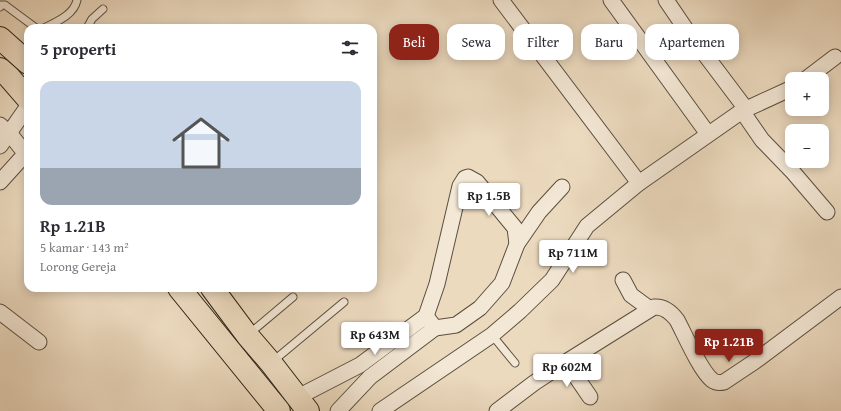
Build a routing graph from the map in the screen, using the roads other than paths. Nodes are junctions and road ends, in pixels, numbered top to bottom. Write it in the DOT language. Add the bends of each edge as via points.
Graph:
graph roads {
  1 [pos="77,0"];
  2 [pos="501,0"];
  3 [pos="611,0"];
  4 [pos="666,0"];
  5 [pos="0,7"];
  6 [pos="103,9"];
  7 [pos="30,24"];
  8 [pos="52,24"];
  9 [pos="89,24"];
  10 [pos="0,38"];
  11 [pos="24,56"];
  12 [pos="835,57"];
  13 [pos="0,69"];
  14 [pos="815,72"];
  15 [pos="785,91"];
  16 [pos="24,95"];
  17 [pos="24,110"];
  18 [pos="744,110"];
  19 [pos="5,129"];
  20 [pos="708,134"];
  21 [pos="0,146"];
  22 [pos="24,149"];
  23 [pos="24,155"];
  24 [pos="0,182"];
  25 [pos="640,183"];
  26 [pos="562,187"];
  27 [pos="827,212"];
  28 [pos="517,244"];
  29 [pos="623,280"];
  30 [pos="182,292"];
  31 [pos="215,292"];
  32 [pos="293,297"];
  33 [pos="841,297"];
  34 [pos="344,302"];
  35 [pos="650,309"];
  36 [pos="0,312"];
  37 [pos="426,316"];
  38 [pos="435,328"];
  39 [pos="247,335"];
  40 [pos="492,335"];
  41 [pos="39,342"];
  42 [pos="228,349"];
  43 [pos="566,362"];
  44 [pos="271,363"];
  45 [pos="515,363"];
  46 [pos="360,365"];
  47 [pos="370,377"];
  48 [pos="590,398"];
  49 [pos="303,404"];
  50 [pos="273,409"];
  51 [pos="338,411"];
  52 [pos="380,411"];
  53 [pos="497,411"];
  1 -- 8 [label="lane" via="64,18"];
  2 -- 25 [label="street"];
  3 -- 20 [label="street"];
  4 -- 18 [label="street"];
  5 -- 7 [label="lane" via="5,6"];
  6 -- 9 [label="lane"];
  10 -- 11 [label="highway"];
  12 -- 14 [label="street"];
  13 -- 16 [label="highway"];
  15 -- 18 [label="street"];
  17 -- 19 [label="street"];
  18 -- 20 [label="street"];
  18 -- 27 [label="street" via="762,140"];
  19 -- 21 [label="street"];
  19 -- 22 [label="street"];
  20 -- 25 [label="street"];
  23 -- 24 [label="street"];
  25 -- 40 [label="street" via="588,226 552,280"];
  26 -- 28 [label="street" via="539,212"];
  28 -- 37 [label="street" via="515,228 477,182 465,178 460,186 438,284"];
  28 -- 38 [label="street" via="502,283 480,308 456,325"];
  29 -- 35 [label="street" via="631,296"];
  30 -- 42 [label="highway"];
  31 -- 39 [label="highway"];
  32 -- 39 [label="lane"];
  33 -- 35 [label="street" via="754,362 719,383 709,377 673,314 662,307"];
  34 -- 44 [label="lane"];
  35 -- 43 [label="street"];
  36 -- 41 [label="street"];
  37 -- 38 [label="street"];
  37 -- 46 [label="street"];
  38 -- 47 [label="street"];
  39 -- 42 [label="highway"];
  39 -- 44 [label="highway"];
  40 -- 45 [label="lane"];
  40 -- 52 [label="street"];
  42 -- 50 [label="highway"];
  43 -- 48 [label="street"];
  43 -- 53 [label="street"];
  44 -- 49 [label="highway"];
  46 -- 47 [label="street"];
  46 -- 49 [label="street"];
  47 -- 51 [label="street"];
}
